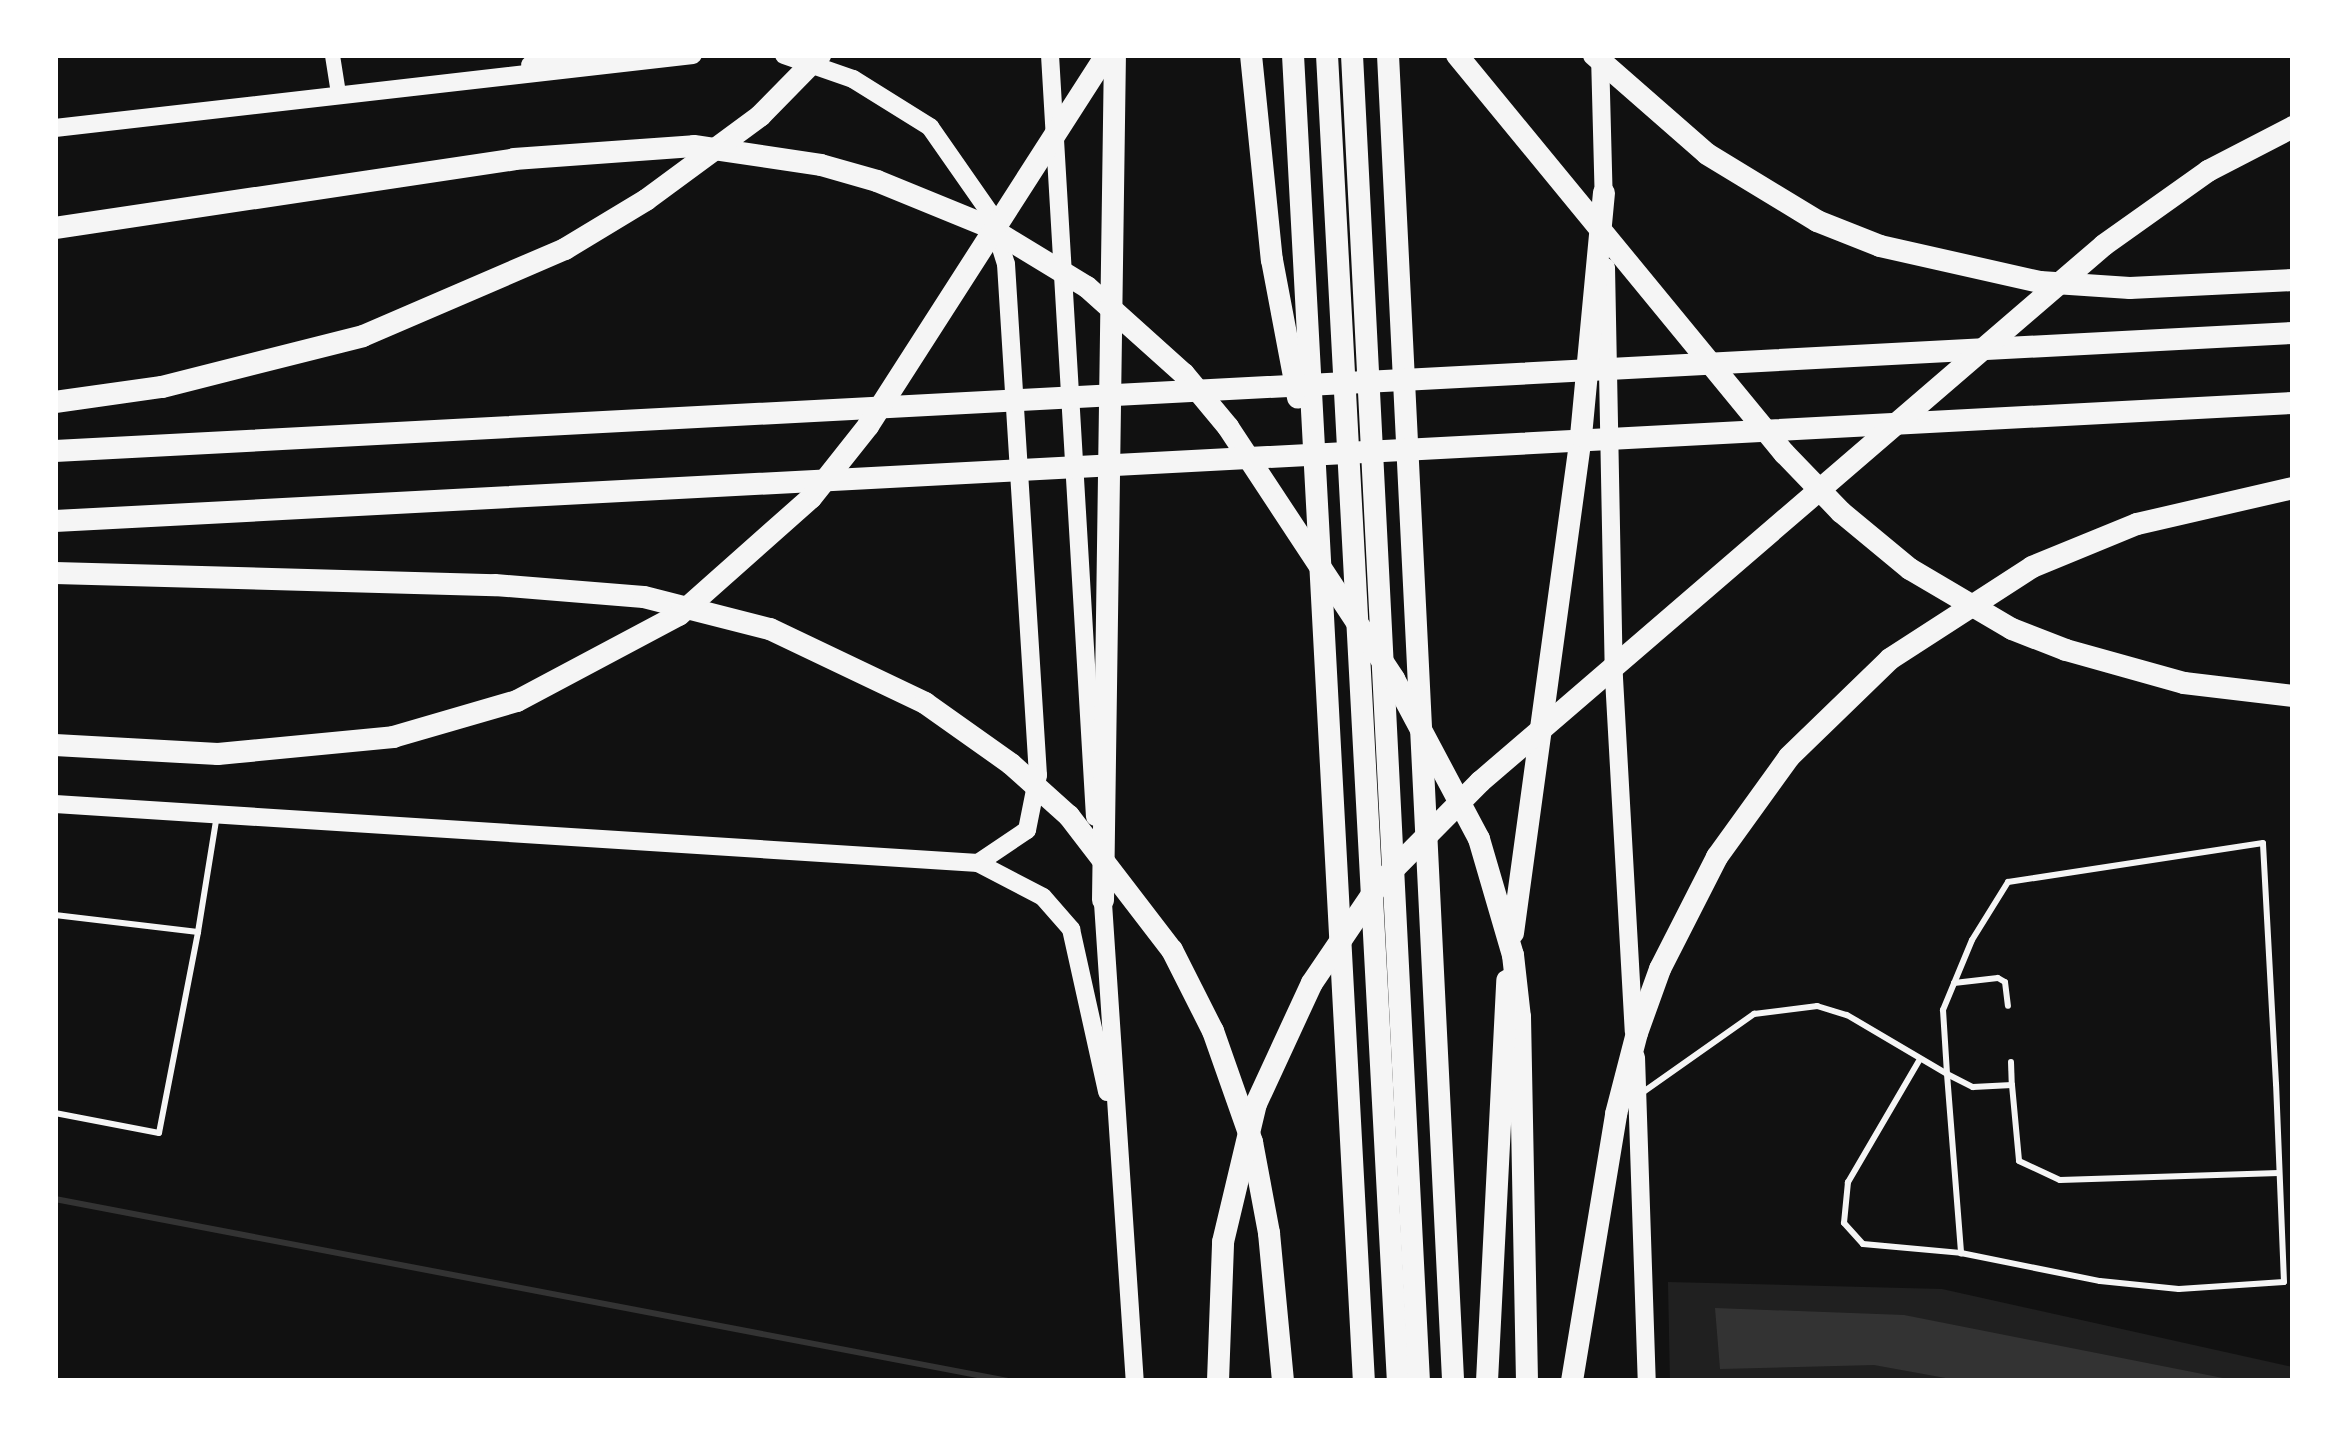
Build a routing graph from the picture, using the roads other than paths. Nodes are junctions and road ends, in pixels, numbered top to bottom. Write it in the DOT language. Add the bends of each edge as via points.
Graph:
graph roads {
  1 [pos="332,55"];
  2 [pos="579,55"];
  3 [pos="693,55"];
  4 [pos="784,55"];
  5 [pos="820,55"];
  6 [pos="1050,55"];
  7 [pos="1106,55"];
  8 [pos="1114,55"];
  9 [pos="1251,55"];
  10 [pos="1293,55"];
  11 [pos="1327,55"];
  12 [pos="1352,55"];
  13 [pos="1388,55"];
  14 [pos="1457,55"];
  15 [pos="1597,55"];
  16 [pos="462,80"];
  17 [pos="338,94"];
  18 [pos="2293,126"];
  19 [pos="55,128"];
  20 [pos="1604,193"];
  21 [pos="55,228"];
  22 [pos="2293,280"];
  23 [pos="2293,333"];
  24 [pos="55,402"];
  25 [pos="2293,402"];
  26 [pos="55,451"];
  27 [pos="2293,488"];
  28 [pos="1315,492"];
  29 [pos="55,521"];
  30 [pos="55,573"];
  31 [pos="2293,696"];
  32 [pos="55,745"];
  33 [pos="55,804"];
  34 [pos="217,814"];
  35 [pos="978,863"];
  36 [pos="1103,900"];
  37 [pos="55,915"];
  38 [pos="198,932"];
  39 [pos="1954,984"];
  40 [pos="2008,1006"];
  41 [pos="1920,1059"];
  42 [pos="2011,1062"];
  43 [pos="1946,1074"];
  44 [pos="2012,1085"];
  45 [pos="1638,1096"];
  46 [pos="55,1113"];
  47 [pos="2279,1173"];
  48 [pos="1124,1186"];
  49 [pos="1962,1252"];
  50 [pos="1135,1381"];
  51 [pos="1218,1381"];
  52 [pos="1283,1381"];
  53 [pos="1364,1381"];
  54 [pos="1398,1381"];
  55 [pos="1418,1381"];
  56 [pos="1453,1381"];
  57 [pos="1487,1381"];
  58 [pos="1526,1381"];
  59 [pos="1572,1381"];
  60 [pos="1647,1381"];
  1 -- 17 [label="street"];
  2 -- 16 [label="main road"];
  3 -- 16 [label="main road"];
  4 -- 35 [label="main road" via="896,102 930,127 976,188 1006,264 1038,775 1028,830"];
  5 -- 24 [label="highway" via="760,116 565,250 363,336 197,379"];
  6 -- 36 [label="main road"];
  7 -- 32 [label="highway" via="868,426 811,498 741,566 665,624 517,701 394,738 234,754"];
  8 -- 36 [label="highway"];
  9 -- 28 [label="highway" via="1272,260"];
  10 -- 28 [label="highway"];
  11 -- 54 [label="highway"];
  12 -- 55 [label="highway"];
  13 -- 56 [label="highway"];
  14 -- 31 [label="highway" via="1784,453 1910,569 2012,628 2066,650 2184,683"];
  15 -- 20 [label="main road"];
  15 -- 22 [label="highway" via="1707,154 1817,221 1880,246 2040,282 2130,288"];
  16 -- 17 [label="main road"];
  17 -- 19 [label="main road"];
  18 -- 51 [label="highway" via="2168,196 2104,244 1480,782 1379,884 1312,983 1256,1104 1224,1242"];
  20 -- 45 [label="main road" via="1614,678"];
  20 -- 57 [label="highway" via="1581,436 1503,1012"];
  21 -- 58 [label="highway" via="514,159 694,146 821,164 877,181 985,225 1087,287 1184,374 1228,427 1403,694 1479,839 1513,955 1520,1017"];
  23 -- 26 [label="highway"];
  25 -- 29 [label="highway"];
  27 -- 59 [label="highway" via="2137,524 2032,567 1890,659 1789,757 1717,856 1637,1033 1616,1114"];
  28 -- 53 [label="highway"];
  30 -- 52 [label="highway" via="542,587 705,610 865,669 982,742 1068,816 1129,887 1172,950 1214,1031 1262,1188"];
  33 -- 34 [label="main road"];
  34 -- 35 [label="main road"];
  34 -- 38 [label="lane"];
  35 -- 48 [label="main road" via="1043,897 1070,928 1086,973"];
  36 -- 48 [label="main road"];
  37 -- 38 [label="lane"];
  38 -- 46 [label="lane" via="159,1133"];
  39 -- 40 [label="lane" via="1998,978 2006,982"];
  39 -- 43 [label="lane" via="1943,1010"];
  39 -- 47 [label="lane" via="2008,882 2263,843"];
  41 -- 43 [label="lane"];
  41 -- 45 [label="lane" via="1847,1015 1787,1006 1754,1014 1720,1034"];
  41 -- 49 [label="lane" via="1848,1182 1844,1223 1863,1244"];
  42 -- 44 [label="lane"];
  43 -- 44 [label="lane" via="1973,1087"];
  43 -- 49 [label="lane"];
  44 -- 47 [label="lane" via="2019,1161 2060,1180"];
  45 -- 60 [label="main road"];
  47 -- 49 [label="lane" via="2284,1282 2179,1289 2100,1281"];
  48 -- 50 [label="main road"];
}
